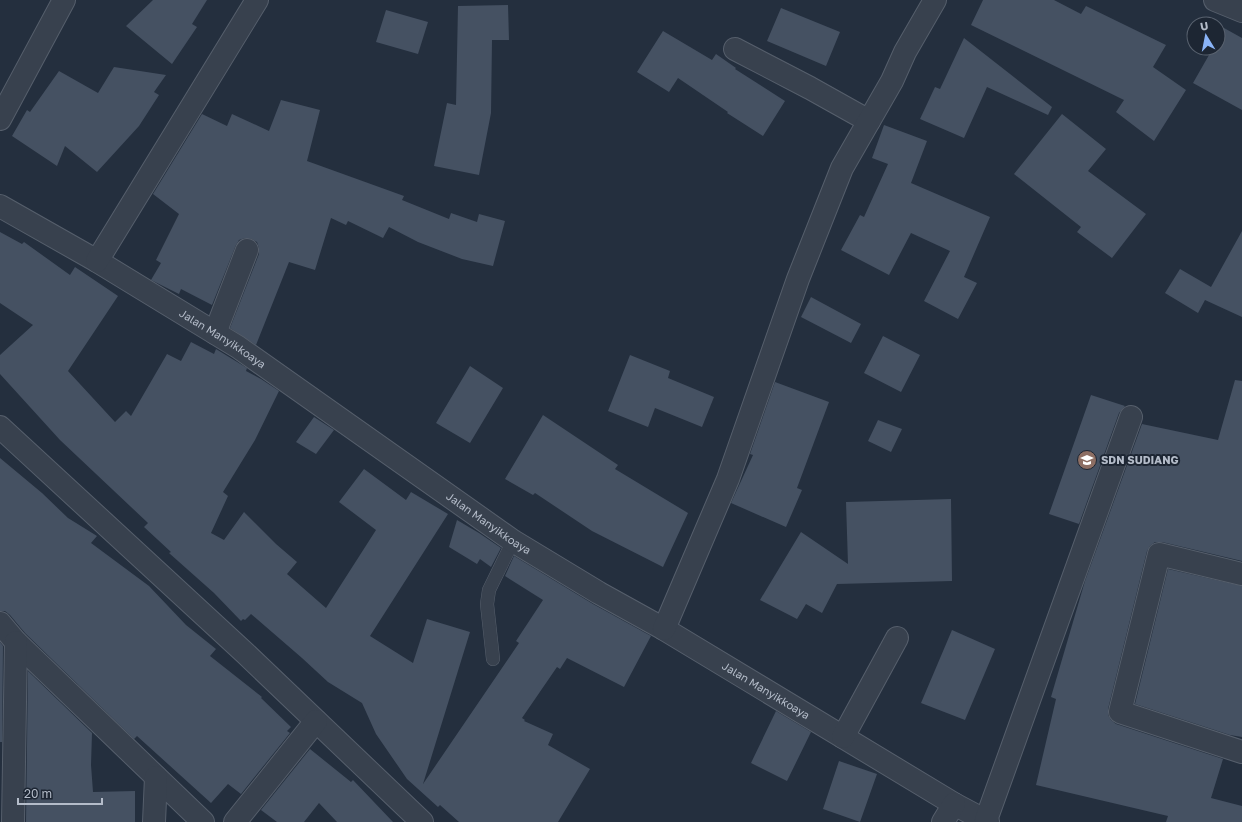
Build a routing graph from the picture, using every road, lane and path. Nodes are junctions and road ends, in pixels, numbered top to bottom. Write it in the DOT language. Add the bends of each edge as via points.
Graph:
graph roads {
  1 [pos="64,0"];
  2 [pos="257,0"];
  3 [pos="935,0"];
  4 [pos="1215,0"];
  5 [pos="1242,11"];
  6 [pos="735,49"];
  7 [pos="0,119"];
  8 [pos="869,121"];
  9 [pos="0,206"];
  10 [pos="247,250"];
  11 [pos="97,261"];
  12 [pos="215,333"];
  13 [pos="1131,417"];
  14 [pos="0,427"];
  15 [pos="513,541"];
  16 [pos="1242,574"];
  17 [pos="0,623"];
  18 [pos="664,630"];
  19 [pos="897,638"];
  20 [pos="16,642"];
  21 [pos="493,659"];
  22 [pos="316,721"];
  23 [pos="843,737"];
  24 [pos="1242,752"];
  25 [pos="156,777"];
  26 [pos="948,813"];
  27 [pos="987,821"];
  28 [pos="13,822"];
  29 [pos="154,822"];
  30 [pos="203,822"];
  31 [pos="235,822"];
  32 [pos="422,822"];
  1 -- 7 [label="street"];
  2 -- 11 [label="street"];
  3 -- 8 [label="street"];
  4 -- 5 [label="street"];
  6 -- 8 [label="street"];
  8 -- 18 [label="street" via="842,168 823,214 728,479"];
  9 -- 11 [label="street, Jalan Manyikkoaya"];
  10 -- 12 [label="street"];
  11 -- 12 [label="street, Jalan Manyikkoaya"];
  12 -- 15 [label="street, Jalan Manyikkoaya"];
  13 -- 27 [label="street"];
  14 -- 22 [label="street"];
  15 -- 18 [label="street, Jalan Manyikkoaya"];
  15 -- 21 [label="lane" via="489,590 487,604"];
  16 -- 24 [label="street" via="1159,554 1120,712"];
  17 -- 20 [label="street"];
  18 -- 23 [label="street, Jalan Manyikkoaya"];
  19 -- 23 [label="street"];
  20 -- 25 [label="street"];
  20 -- 28 [label="street"];
  22 -- 31 [label="street"];
  22 -- 32 [label="street"];
  23 -- 26 [label="street, Jalan Manyikkoaya"];
  25 -- 29 [label="street"];
  25 -- 30 [label="street"];
  26 -- 27 [label="street, Jalan Manyikkoaya"];
}
